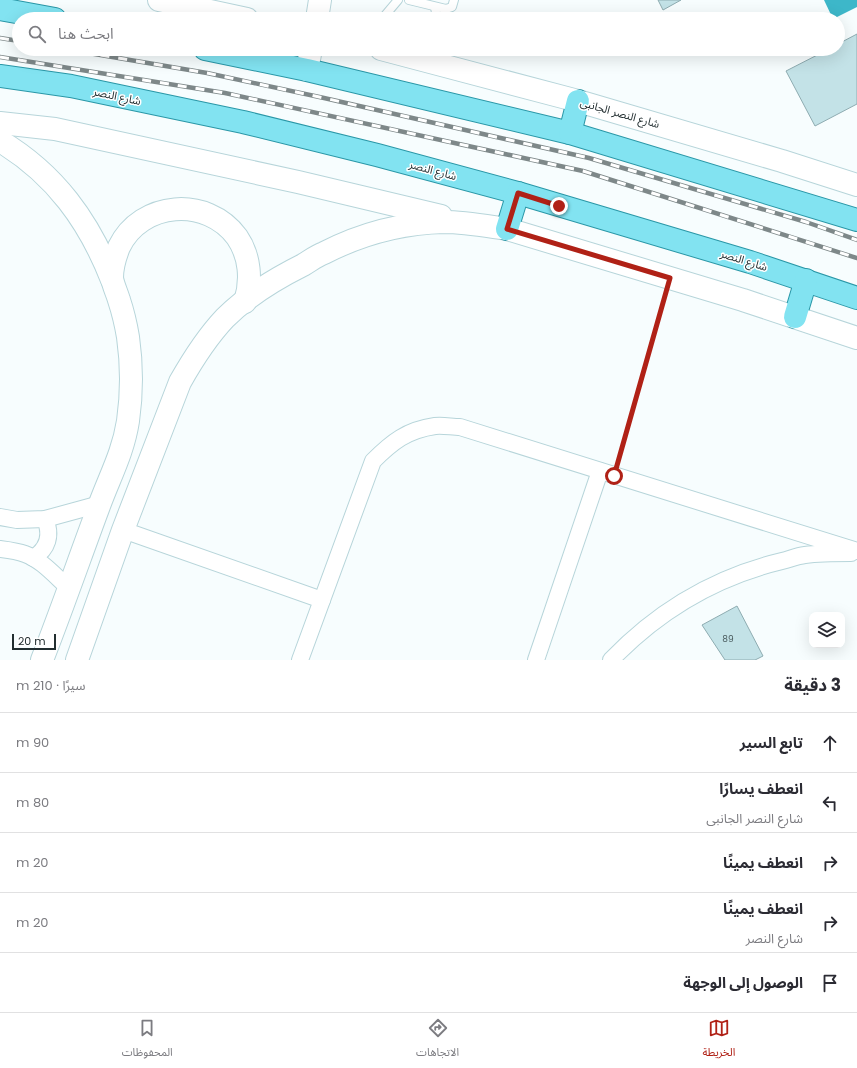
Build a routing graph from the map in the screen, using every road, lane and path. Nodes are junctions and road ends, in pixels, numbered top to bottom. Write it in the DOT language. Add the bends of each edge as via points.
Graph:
graph roads {
  1 [pos="159,0"];
  2 [pos="320,0"];
  3 [pos="398,0"];
  4 [pos="409,0"];
  5 [pos="454,0"];
  6 [pos="435,7"];
  7 [pos="0,9"];
  8 [pos="17,12"];
  9 [pos="215,12"];
  10 [pos="318,12"];
  11 [pos="388,12"];
  12 [pos="436,12"];
  13 [pos="239,56"];
  14 [pos="310,56"];
  15 [pos="430,56"];
  16 [pos="444,58"];
  17 [pos="307,70"];
  18 [pos="0,76"];
  19 [pos="578,101"];
  20 [pos="0,122"];
  21 [pos="570,133"];
  22 [pos="0,141"];
  23 [pos="857,185"];
  24 [pos="518,193"];
  25 [pos="857,220"];
  26 [pos="472,224"];
  27 [pos="507,229"];
  28 [pos="670,278"];
  29 [pos="112,280"];
  30 [pos="806,280"];
  31 [pos="857,298"];
  32 [pos="245,302"];
  33 [pos="795,317"];
  34 [pos="857,338"];
  35 [pos="607,473"];
  36 [pos="100,504"];
  37 [pos="0,517"];
  38 [pos="45,519"];
  39 [pos="122,530"];
  40 [pos="0,549"];
  41 [pos="857,552"];
  42 [pos="33,558"];
  43 [pos="70,589"];
  44 [pos="322,600"];
  45 [pos="42,660"];
  46 [pos="77,660"];
  47 [pos="300,660"];
  48 [pos="536,660"];
  49 [pos="611,660"];
  1 -- 9 [label="street"];
  2 -- 10 [label="street"];
  3 -- 11 [label="lane"];
  4 -- 6 [label="lane"];
  5 -- 6 [label="lane" via="449,9"];
  6 -- 12 [label="lane"];
  7 -- 8 [label="main road"];
  13 -- 17 [label="main road"];
  14 -- 17 [label="street"];
  15 -- 16 [label="street, شارع النصر الجانبى"];
  16 -- 19 [label="street, شارع النصر الجانبى"];
  17 -- 21 [label="main road"];
  18 -- 24 [label="main road, شارع النصر" via="71,86 243,122"];
  19 -- 21 [label="main road"];
  19 -- 23 [label="street, شارع النصر الجانبى"];
  20 -- 26 [label="street" via="55,129 298,182"];
  21 -- 25 [label="main road"];
  22 -- 29 [label="street" via="38,169 69,201 94,239"];
  24 -- 27 [label="main road"];
  24 -- 30 [label="main road, شارع النصر"];
  26 -- 27 [label="street"];
  26 -- 32 [label="street" via="443,222 409,225 365,236 323,253 282,274"];
  27 -- 28 [label="street"];
  28 -- 33 [label="street"];
  28 -- 35 [label="path"];
  29 -- 32 [label="street" via="115,257 134,227 153,214 176,208 187,209 215,218 236,237 247,258 249,270"];
  29 -- 36 [label="street" via="128,336 130,400 119,457"];
  30 -- 31 [label="main road, شارع النصر"];
  30 -- 33 [label="main road"];
  32 -- 39 [label="street" via="226,317 210,335 183,377"];
  33 -- 34 [label="street"];
  35 -- 41 [label="street"];
  35 -- 44 [label="street" via="460,427 435,426 412,432 390,444 373,461"];
  35 -- 48 [label="street"];
  36 -- 38 [label="street"];
  36 -- 43 [label="street"];
  37 -- 38 [label="street" via="17,520"];
  38 -- 42 [label="street" via="49,538 44,550"];
  39 -- 44 [label="street"];
  39 -- 46 [label="street"];
  40 -- 42 [label="street"];
  41 -- 49 [label="street" via="806,555 755,568 707,588 662,614"];
  42 -- 43 [label="street"];
  43 -- 45 [label="street"];
  44 -- 47 [label="street"];
}
